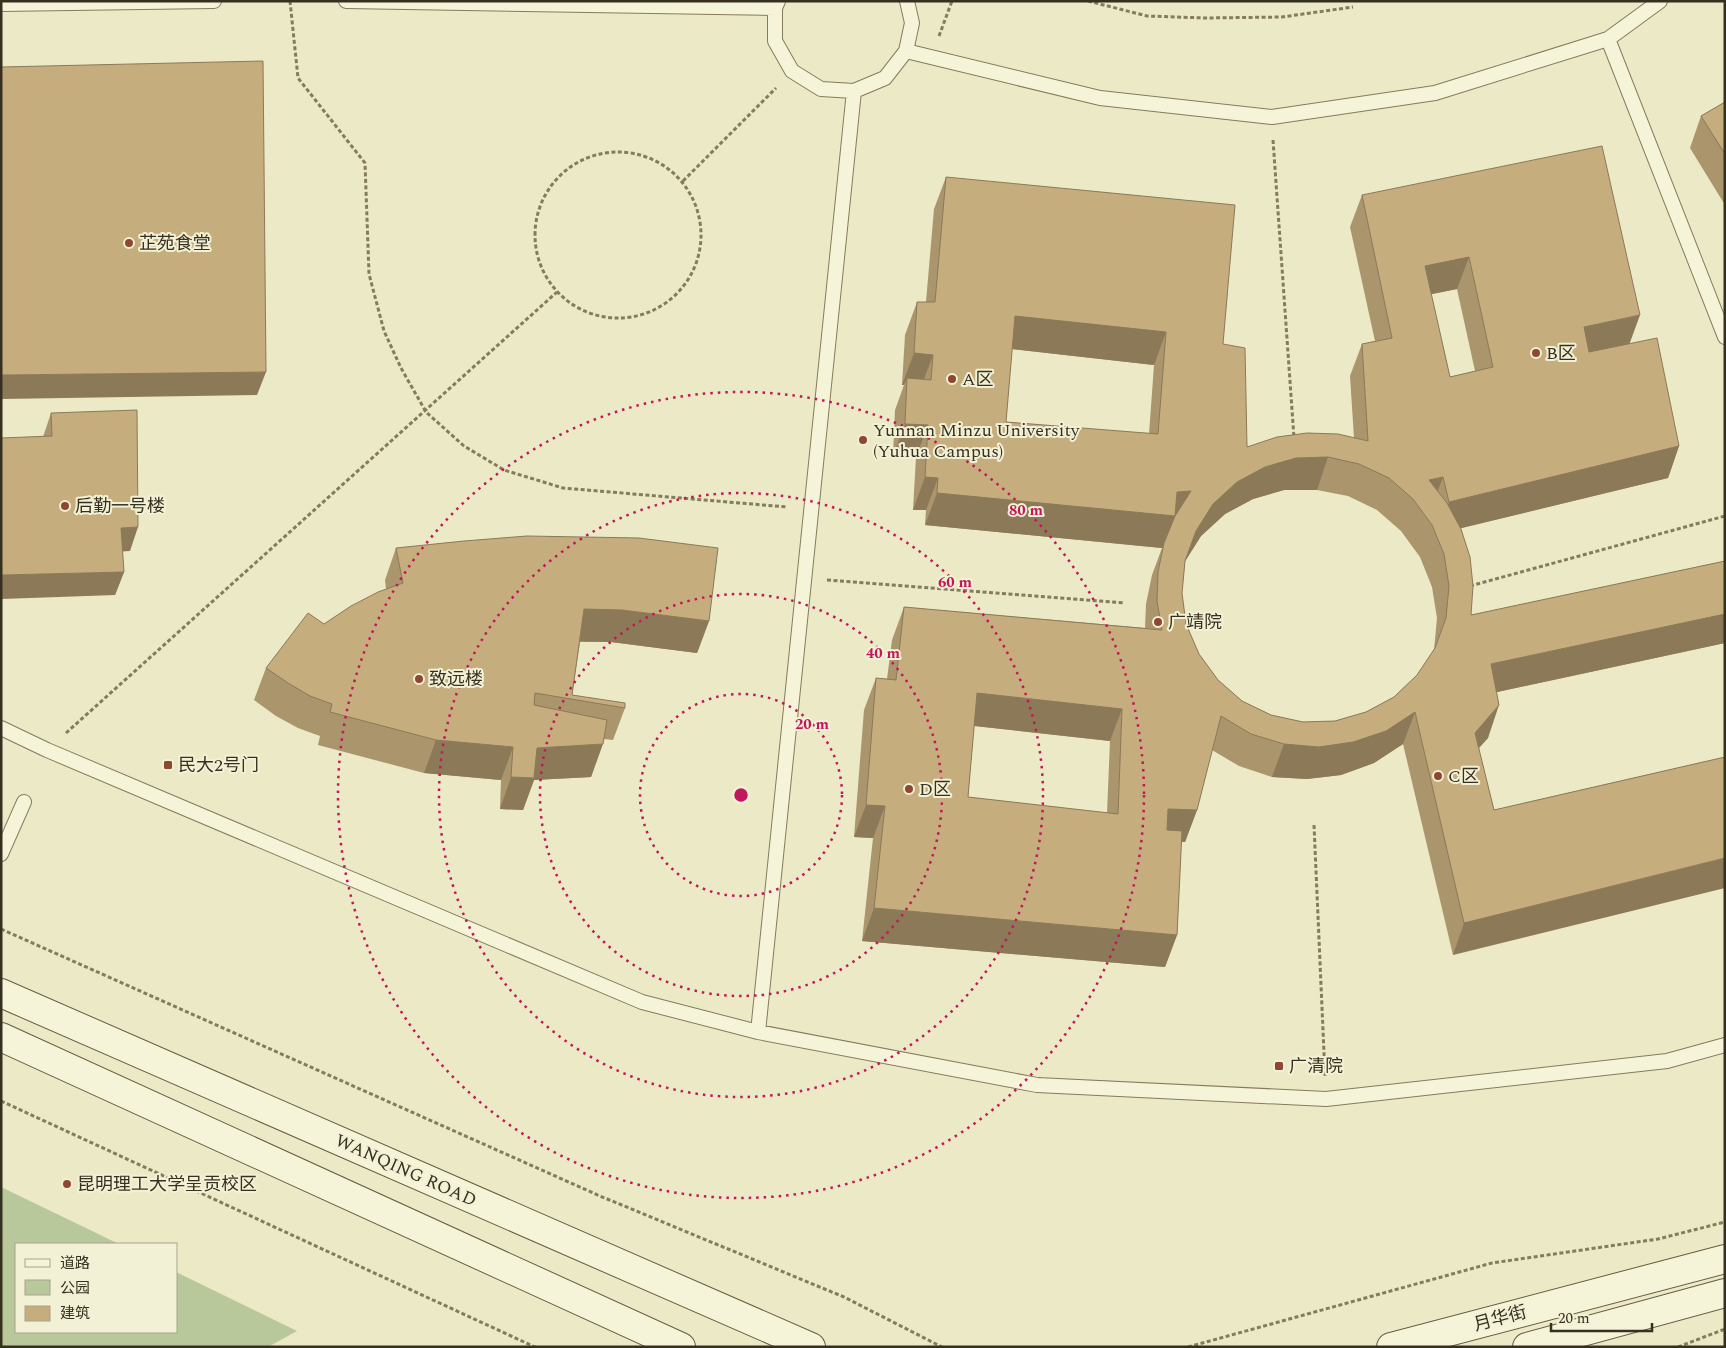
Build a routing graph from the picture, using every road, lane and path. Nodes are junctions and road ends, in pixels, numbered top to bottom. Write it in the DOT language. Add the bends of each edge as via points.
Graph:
graph roads {
  1 [pos="214,1"];
  2 [pos="290,1"];
  3 [pos="346,1"];
  4 [pos="907,1"];
  5 [pos="952,1"];
  6 [pos="1088,1"];
  7 [pos="1660,1"];
  8 [pos="1,4"];
  9 [pos="777,5"];
  10 [pos="1352,7"];
  11 [pos="1608,39"];
  12 [pos="906,51"];
  13 [pos="931,57"];
  14 [pos="792,71"];
  15 [pos="854,92"];
  16 [pos="1272,116"];
  17 [pos="683,182"];
  18 [pos="557,292"];
  19 [pos="1725,337"];
  20 [pos="426,412"];
  21 [pos="1294,438"];
  22 [pos="812,509"];
  23 [pos="1725,516"];
  24 [pos="805,578"];
  25 [pos="1468,586"];
  26 [pos="1125,603"];
  27 [pos="1,728"];
  28 [pos="47,750"];
  29 [pos="24,802"];
  30 [pos="1314,825"];
  31 [pos="1,854"];
  32 [pos="1,929"];
  33 [pos="1,993"];
  34 [pos="758,1032"];
  35 [pos="1,1037"];
  36 [pos="1725,1045"];
  37 [pos="1326,1099"];
  38 [pos="1,1101"];
  39 [pos="1725,1222"];
  40 [pos="1725,1259"];
  41 [pos="1725,1293"];
  42 [pos="1725,1329"];
  43 [pos="535,1347"];
  44 [pos="681,1347"];
  45 [pos="810,1347"];
  46 [pos="942,1347"];
  47 [pos="1188,1347"];
  48 [pos="1391,1347"];
  49 [pos="1527,1347"];
  50 [pos="1678,1347"];
  1 -- 8 [label="lane"];
  2 -- 20 [label="path" via="298,78 365,163 369,274 384,331"];
  3 -- 9 [label="lane"];
  4 -- 12 [label="lane" via="912,23"];
  5 -- 13 [label="path"];
  6 -- 10 [label="path" via="1147,16 1205,18 1282,17"];
  7 -- 11 [label="lane"];
  9 -- 14 [label="lane" via="775,41"];
  11 -- 16 [label="lane" via="1434,93"];
  11 -- 19 [label="lane"];
  12 -- 13 [label="lane"];
  12 -- 15 [label="lane" via="885,78"];
  13 -- 16 [label="lane" via="1100,98"];
  14 -- 15 [label="lane" via="821,89"];
  14 -- 17 [label="path"];
  15 -- 22 [label="lane"];
  16 -- 21 [label="path"];
  17 -- 18 [label="path" via="698,209 702,241 694,272 674,298 646,314 614,318 583,311"];
  17 -- 18 [label="path" via="662,164 638,154 611,152 585,158 562,173 546,193 536,218 535,244 542,270"];
  18 -- 20 [label="path"];
  20 -- 22 [label="path" via="464,446 504,470 563,488"];
  20 -- 28 [label="path"];
  22 -- 24 [label="lane"];
  23 -- 25 [label="path"];
  24 -- 26 [label="path"];
  24 -- 34 [label="lane"];
  27 -- 28 [label="lane"];
  28 -- 34 [label="lane" via="642,1002"];
  29 -- 31 [label="lane"];
  30 -- 37 [label="path"];
  32 -- 46 [label="path" via="600,1196 844,1297"];
  33 -- 45 [label="main road, WANQING ROAD"];
  34 -- 37 [label="lane" via="1037,1084"];
  35 -- 44 [label="main road"];
  36 -- 37 [label="lane" via="1667,1061"];
  38 -- 43 [label="path"];
  39 -- 47 [label="path" via="1658,1239 1492,1263"];
  40 -- 48 [label="main road, 月华街"];
  41 -- 49 [label="main road, 月华街"];
  42 -- 50 [label="path"];
}
